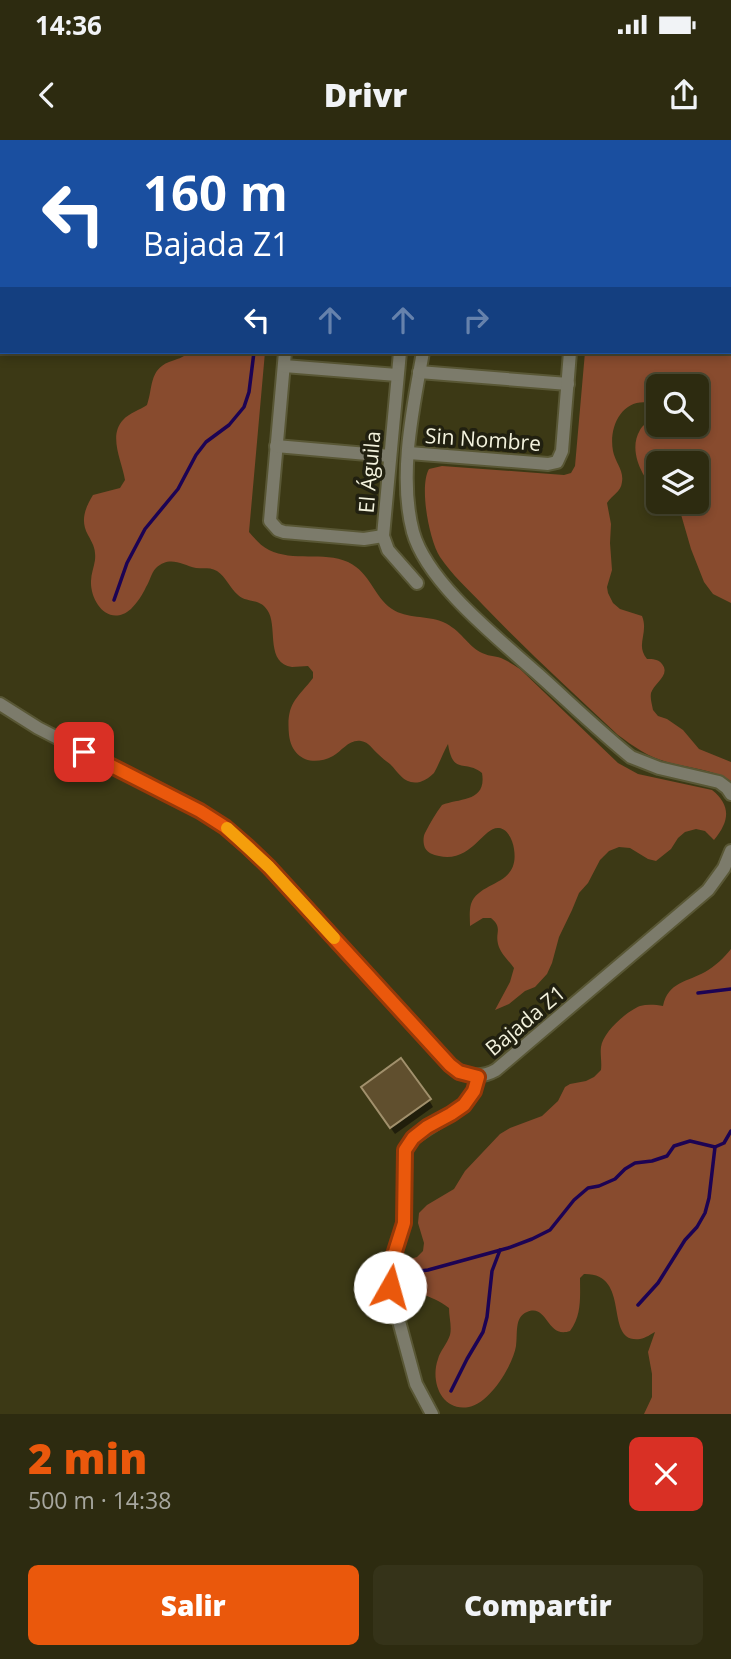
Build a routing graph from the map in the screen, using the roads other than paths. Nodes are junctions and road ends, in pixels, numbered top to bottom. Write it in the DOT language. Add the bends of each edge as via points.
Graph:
graph roads {
  1 [pos="285,354"];
  2 [pos="400,354"];
  3 [pos="423,354"];
  4 [pos="570,354"];
  5 [pos="284,366"];
  6 [pos="419,372"];
  7 [pos="397,375"];
  8 [pos="568,384"];
  9 [pos="276,446"];
  10 [pos="409,453"];
  11 [pos="390,456"];
  12 [pos="383,536"];
  13 [pos="417,583"];
  14 [pos="0,704"];
  15 [pos="731,794"];
  16 [pos="731,851"];
  17 [pos="478,1077"];
  18 [pos="432,1414"];
  1 -- 5 [label="street"];
  2 -- 7 [label="street, El Águila"];
  3 -- 6 [label="street, El Águila"];
  4 -- 8 [label="street, Sin Nombre"];
  5 -- 7 [label="street"];
  5 -- 9 [label="street"];
  6 -- 8 [label="street"];
  6 -- 10 [label="street, El Águila"];
  7 -- 11 [label="street, El Águila"];
  8 -- 10 [label="street, Sin Nombre" via="558,462"];
  9 -- 11 [label="street"];
  9 -- 12 [label="street" via="273,527 324,536"];
  10 -- 15 [label="street" via="408,495 419,548 464,606 631,757 719,782"];
  11 -- 12 [label="street, El Águila"];
  12 -- 13 [label="street, El Águila" via="388,550"];
  14 -- 17 [label="street, Bajada Z1" via="225,827 269,867 450,1065"];
  16 -- 17 [label="street, Bajada Z1" via="708,890 496,1070"];
  17 -- 18 [label="street" via="464,1105 427,1127 405,1150 404,1223 392,1261 390,1287 416,1384"];
}
